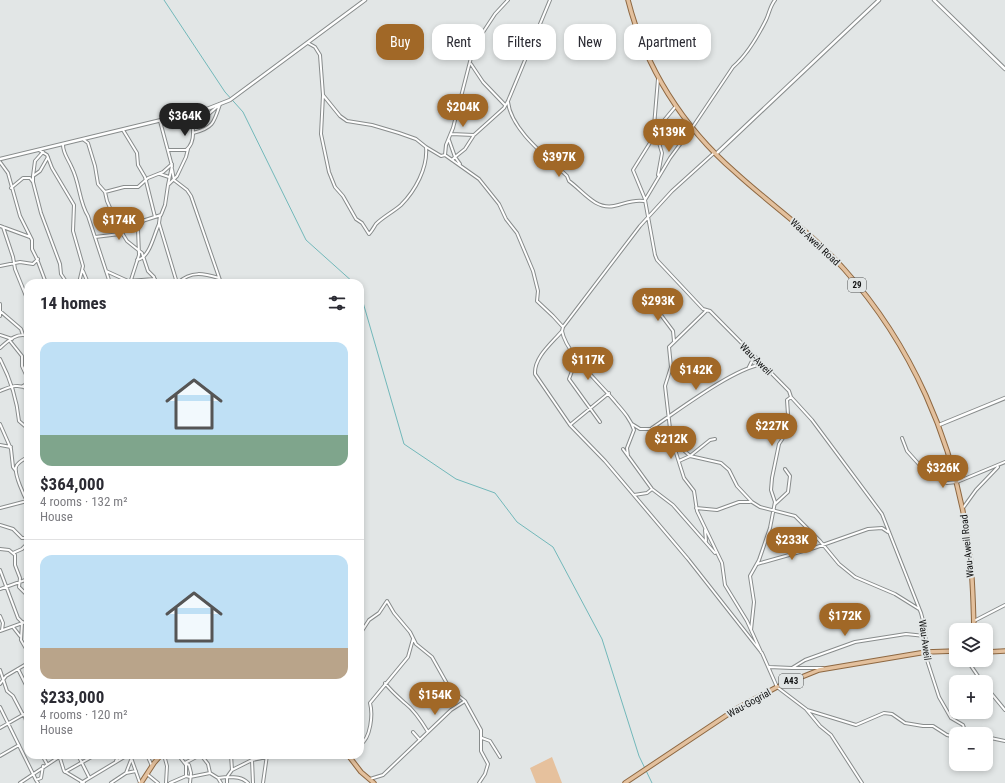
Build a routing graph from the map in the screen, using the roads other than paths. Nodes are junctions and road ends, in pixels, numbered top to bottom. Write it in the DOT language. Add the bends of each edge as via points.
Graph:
graph roads {
  1 [pos="365,0"];
  2 [pos="508,0"];
  3 [pos="550,0"];
  4 [pos="628,0"];
  5 [pos="775,0"];
  6 [pos="879,0"];
  7 [pos="934,0"];
  8 [pos="635,24"];
  9 [pos="308,43"];
  10 [pos="650,60"];
  11 [pos="470,63"];
  12 [pos="1005,69"];
  13 [pos="658,77"];
  14 [pos="323,95"];
  15 [pos="508,101"];
  16 [pos="220,104"];
  17 [pos="505,106"];
  18 [pos="676,106"];
  19 [pos="190,114"];
  20 [pos="160,121"];
  21 [pos="194,127"];
  22 [pos="692,128"];
  23 [pos="655,129"];
  24 [pos="123,130"];
  25 [pos="193,133"];
  26 [pos="451,134"];
  27 [pos="474,135"];
  28 [pos="449,139"];
  29 [pos="84,140"];
  30 [pos="63,145"];
  31 [pos="426,147"];
  32 [pos="188,149"];
  33 [pos="39,150"];
  34 [pos="168,150"];
  35 [pos="43,152"];
  36 [pos="715,154"];
  37 [pos="446,155"];
  38 [pos="48,157"];
  39 [pos="455,157"];
  40 [pos="0,159"];
  41 [pos="452,160"];
  42 [pos="0,162"];
  43 [pos="172,164"];
  44 [pos="461,165"];
  45 [pos="172,169"];
  46 [pos="160,174"];
  47 [pos="33,176"];
  48 [pos="169,177"];
  49 [pos="174,180"];
  50 [pos="656,180"];
  51 [pos="145,181"];
  52 [pos="33,182"];
  53 [pos="168,185"];
  54 [pos="11,188"];
  55 [pos="105,192"];
  56 [pos="645,200"];
  57 [pos="161,215"];
  58 [pos="155,217"];
  59 [pos="648,218"];
  60 [pos="145,219"];
  61 [pos="159,223"];
  62 [pos="1,226"];
  63 [pos="122,233"];
  64 [pos="30,237"];
  65 [pos="95,237"];
  66 [pos="139,250"];
  67 [pos="144,257"];
  68 [pos="38,259"];
  69 [pos="137,260"];
  70 [pos="13,263"];
  71 [pos="0,266"];
  72 [pos="83,270"];
  73 [pos="106,271"];
  74 [pos="219,278"];
  75 [pos="45,279"];
  76 [pos="64,279"];
  77 [pos="80,279"];
  78 [pos="86,279"];
  79 [pos="109,279"];
  80 [pos="122,279"];
  81 [pos="132,279"];
  82 [pos="155,279"];
  83 [pos="177,279"];
  84 [pos="183,279"];
  85 [pos="24,291"];
  86 [pos="665,299"];
  87 [pos="0,304"];
  88 [pos="707,310"];
  89 [pos="0,311"];
  90 [pos="0,316"];
  91 [pos="562,327"];
  92 [pos="562,331"];
  93 [pos="0,335"];
  94 [pos="23,335"];
  95 [pos="11,340"];
  96 [pos="674,342"];
  97 [pos="0,348"];
  98 [pos="754,357"];
  99 [pos="577,358"];
  100 [pos="0,359"];
  101 [pos="762,364"];
  102 [pos="750,367"];
  103 [pos="24,370"];
  104 [pos="23,386"];
  105 [pos="11,387"];
  106 [pos="0,391"];
  107 [pos="609,393"];
  108 [pos="791,397"];
  109 [pos="1005,398"];
  110 [pos="590,408"];
  111 [pos="668,418"];
  112 [pos="600,422"];
  113 [pos="0,424"];
  114 [pos="24,424"];
  115 [pos="632,424"];
  116 [pos="570,425"];
  117 [pos="939,425"];
  118 [pos="651,429"];
  119 [pos="671,437"];
  120 [pos="902,438"];
  121 [pos="715,439"];
  122 [pos="0,445"];
  123 [pos="11,447"];
  124 [pos="623,449"];
  125 [pos="628,456"];
  126 [pos="690,456"];
  127 [pos="24,460"];
  128 [pos="679,461"];
  129 [pos="1005,462"];
  130 [pos="1000,465"];
  131 [pos="785,469"];
  132 [pos="16,471"];
  133 [pos="957,482"];
  134 [pos="652,488"];
  135 [pos="24,494"];
  136 [pos="634,495"];
  137 [pos="752,502"];
  138 [pos="24,503"];
  139 [pos="773,506"];
  140 [pos="0,508"];
  141 [pos="696,508"];
  142 [pos="963,508"];
  143 [pos="773,510"];
  144 [pos="0,525"];
  145 [pos="704,528"];
  146 [pos="889,533"];
  147 [pos="24,538"];
  148 [pos="706,542"];
  149 [pos="823,545"];
  150 [pos="24,547"];
  151 [pos="0,549"];
  152 [pos="13,553"];
  153 [pos="717,556"];
  154 [pos="756,565"];
  155 [pos="0,570"];
  156 [pos="24,580"];
  157 [pos="19,582"];
  158 [pos="7,586"];
  159 [pos="0,589"];
  160 [pos="24,592"];
  161 [pos="1005,605"];
  162 [pos="920,610"];
  163 [pos="0,616"];
  164 [pos="24,621"];
  165 [pos="974,621"];
  166 [pos="24,622"];
  167 [pos="24,625"];
  168 [pos="12,627"];
  169 [pos="364,628"];
  170 [pos="1,631"];
  171 [pos="751,631"];
  172 [pos="925,636"];
  173 [pos="20,637"];
  174 [pos="413,638"];
  175 [pos="24,644"];
  176 [pos="949,651"];
  177 [pos="1005,651"];
  178 [pos="926,652"];
  179 [pos="993,652"];
  180 [pos="762,653"];
  181 [pos="24,665"];
  182 [pos="769,667"];
  183 [pos="792,668"];
  184 [pos="824,668"];
  185 [pos="18,669"];
  186 [pos="0,670"];
  187 [pos="4,678"];
  188 [pos="24,680"];
  189 [pos="385,683"];
  190 [pos="0,684"];
  191 [pos="777,687"];
  192 [pos="993,695"];
  193 [pos="465,701"];
  194 [pos="0,707"];
  195 [pos="806,709"];
  196 [pos="1005,710"];
  197 [pos="23,715"];
  198 [pos="9,723"];
  199 [pos="964,727"];
  200 [pos="0,728"];
  201 [pos="414,732"];
  202 [pos="428,732"];
  203 [pos="949,735"];
  204 [pos="482,738"];
  205 [pos="993,738"];
  206 [pos="364,740"];
  207 [pos="420,740"];
  208 [pos="1005,741"];
  209 [pos="18,744"];
  210 [pos="0,756"];
  211 [pos="24,756"];
  212 [pos="500,757"];
  213 [pos="26,759"];
  214 [pos="44,759"];
  215 [pos="54,759"];
  216 [pos="61,759"];
  217 [pos="80,759"];
  218 [pos="88,759"];
  219 [pos="117,759"];
  220 [pos="120,759"];
  221 [pos="130,759"];
  222 [pos="132,759"];
  223 [pos="149,759"];
  224 [pos="159,759"];
  225 [pos="164,759"];
  226 [pos="182,759"];
  227 [pos="193,759"];
  228 [pos="204,759"];
  229 [pos="231,759"];
  230 [pos="256,759"];
  231 [pos="267,759"];
  232 [pos="351,759"];
  233 [pos="252,760"];
  234 [pos="82,763"];
  235 [pos="115,763"];
  236 [pos="185,763"];
  237 [pos="47,764"];
  238 [pos="43,766"];
  239 [pos="152,766"];
  240 [pos="232,770"];
  241 [pos="136,771"];
  242 [pos="65,772"];
  243 [pos="33,773"];
  244 [pos="126,773"];
  245 [pos="210,773"];
  246 [pos="148,774"];
  247 [pos="186,776"];
  248 [pos="89,777"];
  249 [pos="190,777"];
  250 [pos="227,777"];
  251 [pos="218,778"];
  252 [pos="370,779"];
  253 [pos="37,782"];
  254 [pos="83,782"];
  255 [pos="20,783"];
  256 [pos="111,783"];
  257 [pos="140,783"];
  258 [pos="158,783"];
  259 [pos="166,783"];
  260 [pos="170,783"];
  261 [pos="190,783"];
  262 [pos="221,783"];
  263 [pos="227,783"];
  264 [pos="248,783"];
  265 [pos="253,783"];
  266 [pos="263,783"];
  267 [pos="374,783"];
  268 [pos="479,783"];
  269 [pos="625,783"];
  270 [pos="862,783"];
  1 -- 9 [label="street"];
  2 -- 11 [label="street" via="478,39"];
  3 -- 15 [label="street"];
  4 -- 8 [label="main road, Wau-Aweil Road / 29"];
  5 -- 22 [label="street" via="746,53 732,67"];
  6 -- 36 [label="street"];
  7 -- 12 [label="street"];
  9 -- 14 [label="street" via="315,47 320,55"];
  9 -- 16 [label="street" via="232,99"];
  10 -- 13 [label="main road, Wau-Aweil Road / 29"];
  11 -- 17 [label="street"];
  11 -- 26 [label="street"];
  13 -- 18 [label="main road, Wau-Aweil Road / 29"];
  13 -- 23 [label="street"];
  14 -- 31 [label="street" via="347,121 400,133 416,139"];
  14 -- 31 [label="street" via="321,134 329,172 335,187 369,234 411,192 420,177"];
  15 -- 17 [label="street"];
  15 -- 56 [label="street" via="510,113 519,129 567,176 569,181 598,205 612,207 634,200"];
  16 -- 19 [label="street"];
  16 -- 21 [label="street"];
  16 -- 25 [label="street" via="211,127"];
  17 -- 27 [label="street"];
  18 -- 22 [label="main road, Wau-Aweil Road / 29"];
  18 -- 23 [label="street"];
  19 -- 20 [label="street"];
  19 -- 21 [label="street"];
  20 -- 24 [label="street"];
  20 -- 34 [label="street"];
  21 -- 25 [label="street"];
  22 -- 36 [label="main road, Wau-Aweil Road / 29"];
  22 -- 50 [label="street"];
  23 -- 50 [label="street" via="662,153"];
  23 -- 56 [label="street, Wau-Aweil" via="652,142 633,170"];
  24 -- 29 [label="street"];
  24 -- 51 [label="street" via="136,152"];
  25 -- 32 [label="street"];
  26 -- 27 [label="street"];
  26 -- 28 [label="street"];
  27 -- 39 [label="street" via="465,149"];
  28 -- 37 [label="street"];
  28 -- 39 [label="street"];
  29 -- 30 [label="street"];
  29 -- 55 [label="street" via="96,166 98,185"];
  30 -- 33 [label="street"];
  30 -- 65 [label="street"];
  31 -- 37 [label="street" via="442,156"];
  32 -- 34 [label="street"];
  32 -- 49 [label="street"];
  33 -- 35 [label="street"];
  33 -- 40 [label="street"];
  34 -- 43 [label="street"];
  35 -- 38 [label="street"];
  35 -- 47 [label="street" via="35,161"];
  36 -- 59 [label="street" via="672,191"];
  36 -- 117 [label="main road, Wau-Aweil Road / 29" via="806,232 844,269 899,343 918,376"];
  37 -- 41 [label="street"];
  38 -- 47 [label="street" via="40,171"];
  38 -- 72 [label="street" via="74,207 73,231"];
  39 -- 41 [label="street"];
  39 -- 44 [label="street"];
  41 -- 44 [label="street"];
  42 -- 54 [label="street" via="7,172"];
  43 -- 45 [label="street"];
  43 -- 46 [label="street"];
  44 -- 91 [label="street" via="484,184 518,233 533,271 538,290 536,301"];
  45 -- 48 [label="street"];
  45 -- 49 [label="street"];
  46 -- 48 [label="street"];
  46 -- 51 [label="street"];
  47 -- 52 [label="street"];
  48 -- 53 [label="street"];
  49 -- 53 [label="street"];
  49 -- 74 [label="street" via="191,196"];
  50 -- 56 [label="street"];
  51 -- 55 [label="street" via="137,187 124,187"];
  51 -- 58 [label="street"];
  52 -- 54 [label="street" via="30,178 23,178"];
  52 -- 76 [label="street"];
  53 -- 57 [label="street"];
  54 -- 64 [label="street"];
  55 -- 63 [label="street" via="106,201"];
  56 -- 59 [label="street, Wau-Aweil"];
  57 -- 58 [label="street"];
  57 -- 61 [label="street"];
  58 -- 60 [label="street"];
  59 -- 88 [label="street, Wau-Aweil" via="656,258"];
  59 -- 91 [label="street"];
  60 -- 63 [label="street"];
  60 -- 66 [label="street" via="138,229"];
  61 -- 67 [label="street"];
  61 -- 83 [label="street"];
  62 -- 64 [label="street"];
  62 -- 70 [label="street"];
  63 -- 65 [label="street"];
  63 -- 66 [label="street" via="128,242"];
  64 -- 68 [label="street" via="32,249"];
  65 -- 73 [label="street"];
  66 -- 67 [label="street"];
  66 -- 69 [label="street"];
  67 -- 69 [label="street"];
  67 -- 82 [label="street" via="149,272"];
  68 -- 70 [label="street" via="33,264"];
  68 -- 75 [label="street"];
  69 -- 81 [label="street"];
  70 -- 71 [label="street"];
  70 -- 85 [label="street"];
  72 -- 77 [label="street"];
  72 -- 78 [label="street"];
  73 -- 79 [label="street"];
  73 -- 80 [label="street"];
  74 -- 84 [label="street" via="199,273"];
  86 -- 96 [label="street" via="661,316 673,331"];
  87 -- 89 [label="street"];
  88 -- 96 [label="street"];
  88 -- 98 [label="street, Wau-Aweil"];
  89 -- 90 [label="street"];
  89 -- 94 [label="street" via="21,328"];
  91 -- 92 [label="street"];
  92 -- 99 [label="street" via="566,345"];
  92 -- 116 [label="street" via="542,354 535,370 537,378"];
  93 -- 95 [label="street"];
  94 -- 95 [label="street"];
  95 -- 97 [label="street"];
  95 -- 103 [label="street" via="22,356"];
  96 -- 111 [label="street" via="669,347 671,367 665,386"];
  98 -- 101 [label="street, Wau-Aweil"];
  98 -- 102 [label="street"];
  99 -- 107 [label="street"];
  99 -- 110 [label="street" via="569,378"];
  100 -- 105 [label="street"];
  101 -- 102 [label="street"];
  101 -- 108 [label="street, Wau-Aweil" via="789,391"];
  102 -- 111 [label="street"];
  104 -- 105 [label="street"];
  105 -- 106 [label="street"];
  105 -- 114 [label="street" via="20,415 19,421"];
  107 -- 110 [label="street"];
  107 -- 115 [label="street"];
  108 -- 139 [label="street" via="787,400 789,429 779,444 772,478 771,490 775,502"];
  108 -- 146 [label="street, Wau-Aweil" via="812,420 871,498 882,514"];
  109 -- 117 [label="street"];
  110 -- 112 [label="street"];
  110 -- 116 [label="street"];
  111 -- 118 [label="street"];
  111 -- 119 [label="street"];
  113 -- 123 [label="street"];
  115 -- 118 [label="street" via="640,429"];
  115 -- 125 [label="street" via="633,433 626,448"];
  116 -- 136 [label="street"];
  117 -- 133 [label="main road, Wau-Aweil Road / 29"];
  118 -- 119 [label="street" via="661,429"];
  119 -- 126 [label="street"];
  119 -- 128 [label="street"];
  120 -- 133 [label="street" via="907,451 925,471 942,481"];
  121 -- 126 [label="street" via="707,442"];
  122 -- 123 [label="street"];
  123 -- 132 [label="street" via="13,467"];
  124 -- 125 [label="street"];
  125 -- 134 [label="street"];
  126 -- 128 [label="street"];
  126 -- 137 [label="street" via="721,463"];
  127 -- 132 [label="street" via="17,464"];
  128 -- 141 [label="street" via="685,480 694,491"];
  129 -- 130 [label="street"];
  130 -- 133 [label="street"];
  130 -- 142 [label="street"];
  131 -- 139 [label="street" via="790,476 789,490"];
  132 -- 135 [label="street"];
  133 -- 142 [label="main road, Wau-Aweil Road / 29"];
  134 -- 136 [label="street" via="648,493"];
  134 -- 148 [label="street" via="673,505"];
  136 -- 180 [label="street"];
  137 -- 141 [label="street" via="739,502 717,510"];
  137 -- 143 [label="street"];
  138 -- 140 [label="street"];
  139 -- 143 [label="street"];
  141 -- 145 [label="street"];
  142 -- 165 [label="main road, Wau-Aweil Road / 29" via="969,543"];
  143 -- 149 [label="street" via="795,516"];
  143 -- 154 [label="street" via="768,536"];
  144 -- 147 [label="street" via="13,529"];
  145 -- 148 [label="street"];
  145 -- 153 [label="street"];
  146 -- 149 [label="street" via="882,528 876,528"];
  146 -- 162 [label="street, Wau-Aweil"];
  148 -- 153 [label="street"];
  149 -- 154 [label="street"];
  149 -- 162 [label="street" via="839,564 855,577 895,594"];
  150 -- 152 [label="street"];
  151 -- 152 [label="street" via="8,549"];
  152 -- 157 [label="street" via="16,557"];
  153 -- 171 [label="street" via="724,569 725,585"];
  154 -- 171 [label="street" via="750,576 754,602"];
  155 -- 158 [label="street"];
  156 -- 157 [label="street"];
  157 -- 158 [label="street"];
  157 -- 160 [label="street"];
  158 -- 159 [label="street"];
  158 -- 164 [label="street" via="18,618"];
  161 -- 165 [label="street"];
  162 -- 172 [label="street, Wau-Aweil"];
  163 -- 170 [label="street" via="3,622"];
  166 -- 168 [label="street"];
  167 -- 173 [label="street"];
  168 -- 170 [label="street"];
  168 -- 173 [label="street"];
  169 -- 174 [label="street" via="387,601"];
  171 -- 180 [label="street"];
  172 -- 178 [label="street, Wau-Aweil"];
  172 -- 183 [label="street" via="894,635 849,643 805,660"];
  173 -- 175 [label="street"];
  174 -- 189 [label="street" via="408,657"];
  174 -- 193 [label="street" via="420,648 432,657 450,689"];
  176 -- 178 [label="main road, Wau-Gogrial / A43"];
  177 -- 179 [label="main road"];
  178 -- 184 [label="main road, Wau-Gogrial / A43"];
  178 -- 199 [label="street, Wau-Aweil" via="942,704 951,718"];
  180 -- 182 [label="street"];
  181 -- 185 [label="street"];
  182 -- 183 [label="street"];
  182 -- 191 [label="street"];
  183 -- 184 [label="street"];
  184 -- 191 [label="main road, Wau-Gogrial / A43"];
  185 -- 187 [label="street"];
  185 -- 188 [label="street"];
  186 -- 187 [label="street"];
  187 -- 190 [label="street"];
  187 -- 197 [label="street" via="7,691"];
  189 -- 202 [label="street" via="393,694 406,703"];
  189 -- 206 [label="street" via="370,703 372,709 369,728"];
  191 -- 195 [label="street"];
  191 -- 269 [label="main road, Wau-Gogrial / A43" via="736,709"];
  192 -- 196 [label="street"];
  193 -- 202 [label="street" via="451,710"];
  193 -- 204 [label="street" via="481,730"];
  194 -- 198 [label="street"];
  195 -- 203 [label="street" via="856,725 884,713 892,714 905,723 934,726"];
  195 -- 270 [label="street" via="836,741"];
  197 -- 198 [label="street"];
  198 -- 200 [label="street"];
  198 -- 209 [label="street"];
  201 -- 207 [label="street"];
  202 -- 207 [label="street"];
  204 -- 212 [label="street" via="490,741"];
  204 -- 268 [label="street" via="481,751 488,764"];
  205 -- 208 [label="street"];
  207 -- 252 [label="street" via="383,775"];
  209 -- 210 [label="street"];
  209 -- 211 [label="street"];
  213 -- 243 [label="street"];
  214 -- 237 [label="street"];
  215 -- 237 [label="street"];
  216 -- 242 [label="street"];
  217 -- 234 [label="street"];
  218 -- 234 [label="street"];
  219 -- 235 [label="street"];
  220 -- 235 [label="street"];
  221 -- 244 [label="street"];
  222 -- 241 [label="street"];
  223 -- 239 [label="street"];
  224 -- 239 [label="main road"];
  225 -- 259 [label="street" via="167,766"];
  226 -- 236 [label="street"];
  227 -- 236 [label="street"];
  228 -- 245 [label="street"];
  229 -- 240 [label="street"];
  230 -- 233 [label="street"];
  231 -- 266 [label="street"];
  232 -- 252 [label="main road"];
  233 -- 240 [label="street"];
  233 -- 265 [label="street"];
  234 -- 242 [label="street"];
  234 -- 248 [label="street"];
  235 -- 248 [label="street"];
  236 -- 247 [label="street"];
  236 -- 249 [label="street" via="189,765"];
  237 -- 238 [label="street"];
  238 -- 243 [label="street"];
  238 -- 253 [label="street" via="41,778"];
  239 -- 246 [label="main road"];
  240 -- 250 [label="street"];
  241 -- 244 [label="street"];
  241 -- 257 [label="street"];
  242 -- 254 [label="street"];
  243 -- 253 [label="street"];
  243 -- 255 [label="street"];
  244 -- 256 [label="street"];
  245 -- 249 [label="street"];
  245 -- 251 [label="street"];
  246 -- 257 [label="main road"];
  246 -- 258 [label="street"];
  247 -- 249 [label="street"];
  247 -- 260 [label="street"];
  248 -- 254 [label="street"];
  249 -- 261 [label="street"];
  250 -- 251 [label="street"];
  250 -- 263 [label="street"];
  250 -- 264 [label="street" via="240,778"];
  251 -- 262 [label="street"];
  252 -- 267 [label="main road"];
}
